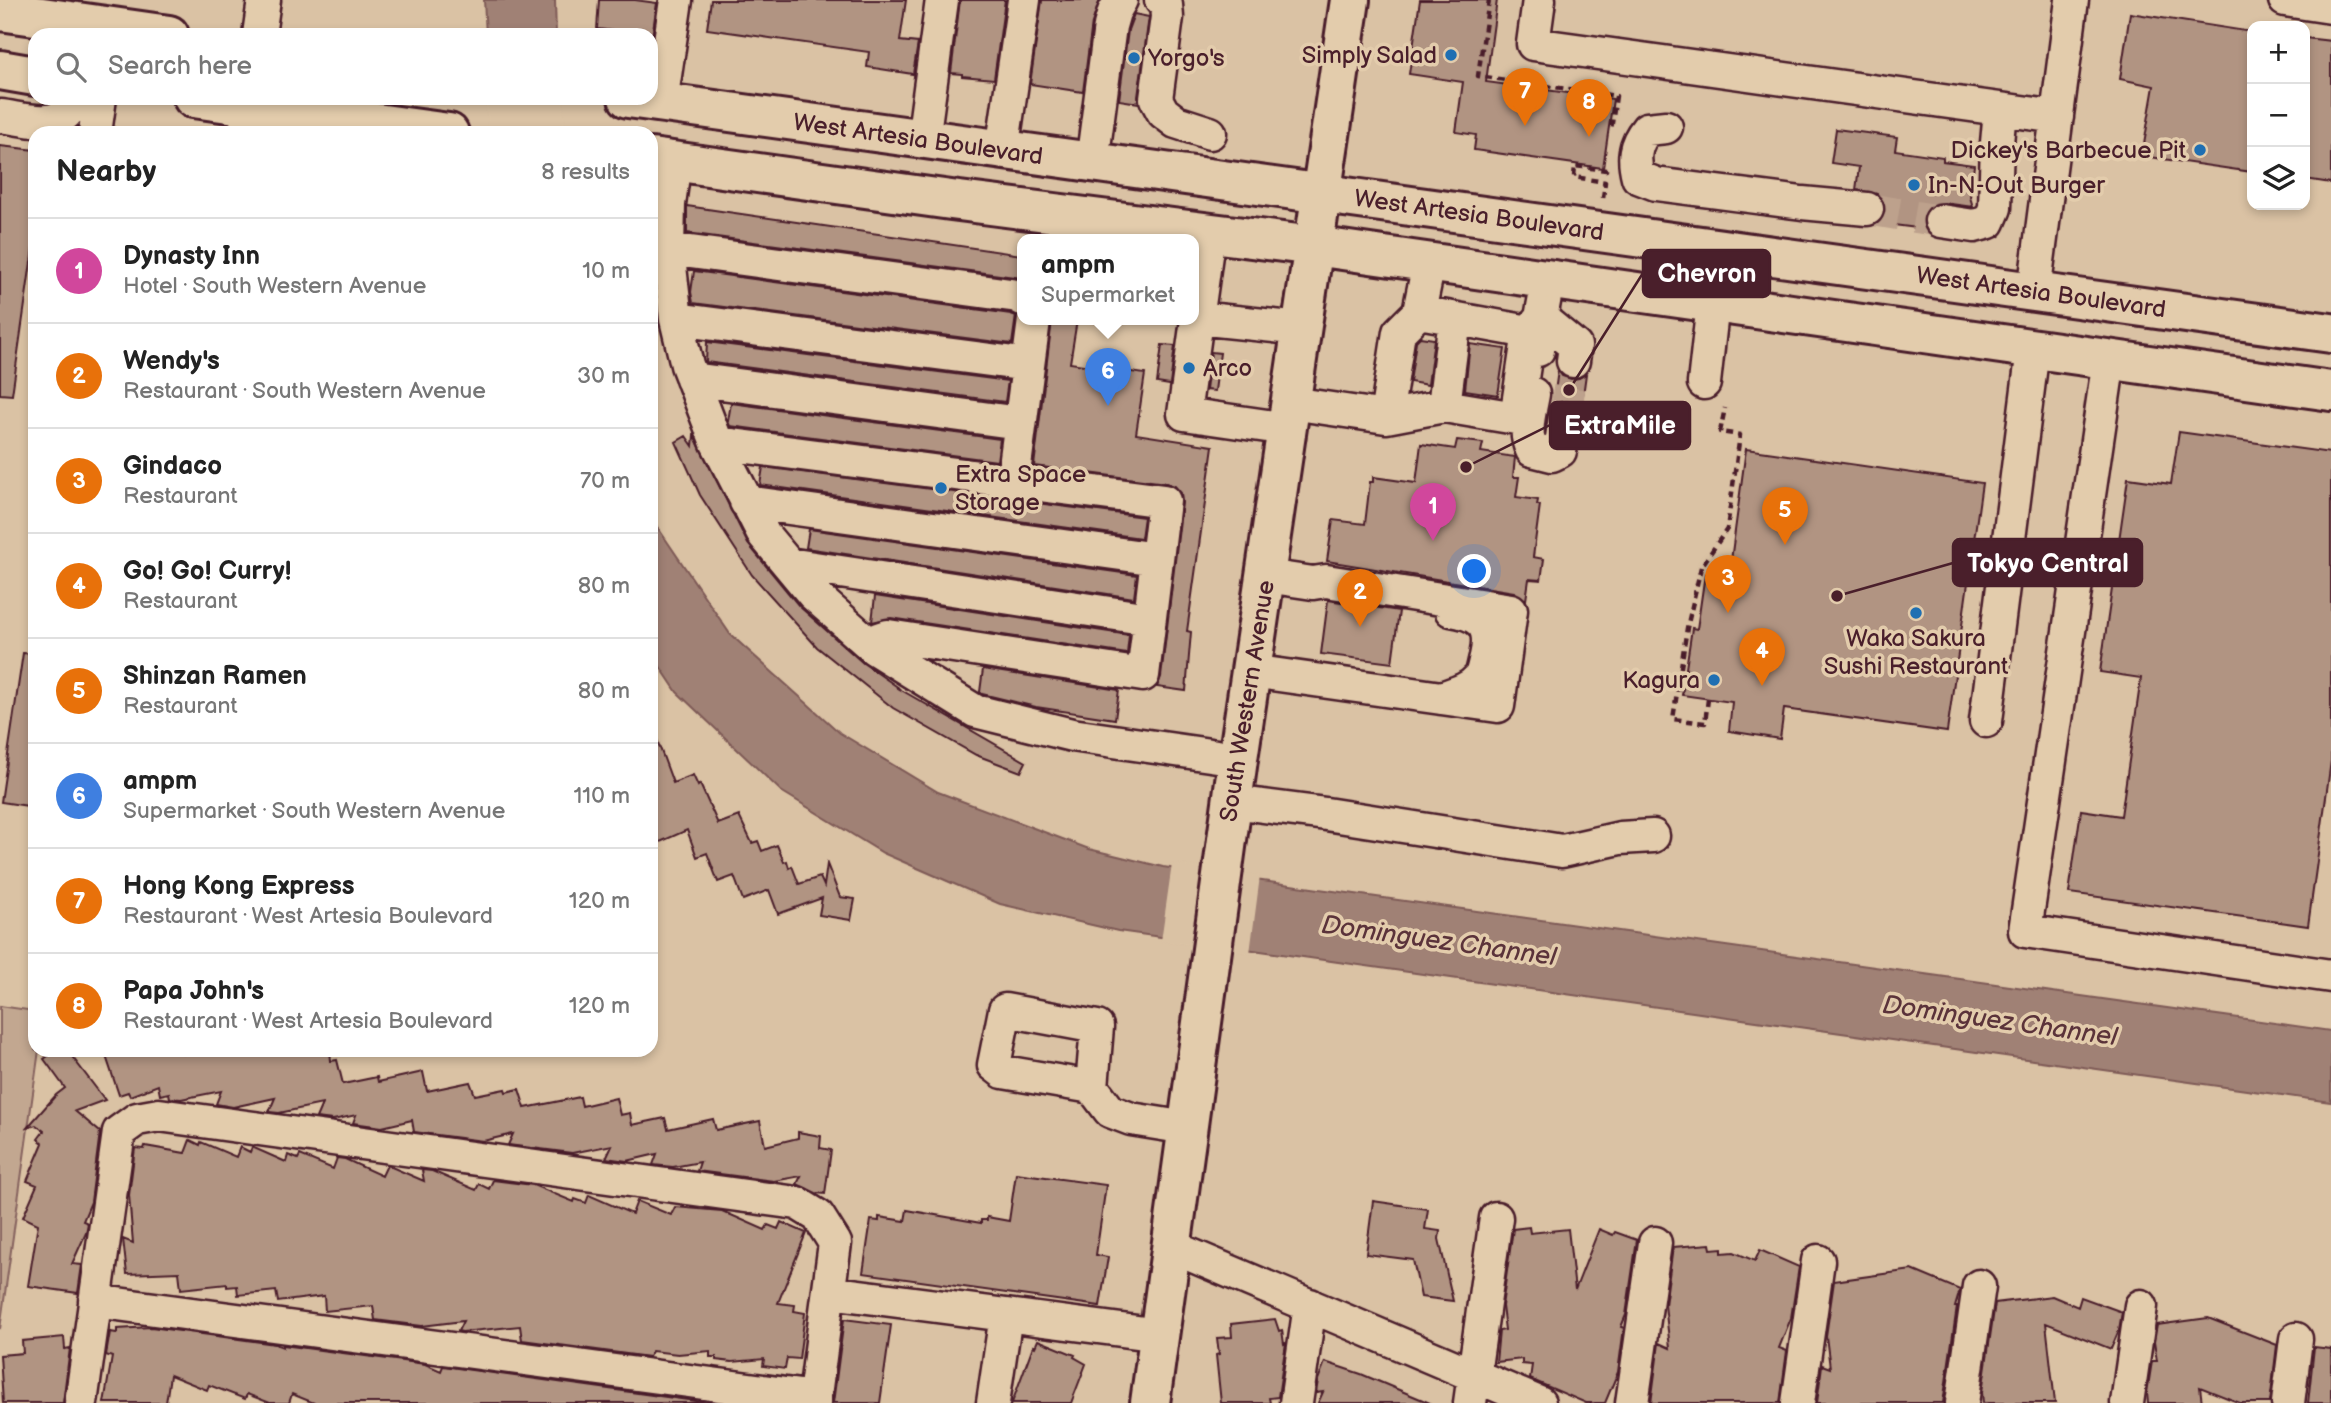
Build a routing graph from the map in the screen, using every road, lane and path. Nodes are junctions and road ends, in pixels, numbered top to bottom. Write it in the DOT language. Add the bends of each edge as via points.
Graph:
graph roads {
  1 [pos="264,0"];
  2 [pos="676,0"];
  3 [pos="942,0"];
  4 [pos="1024,0"];
  5 [pos="1121,0"];
  6 [pos="1161,0"];
  7 [pos="1350,0"];
  8 [pos="1489,0"];
  9 [pos="1539,0"];
  10 [pos="2072,0"];
  11 [pos="2286,0"];
  12 [pos="2331,7"];
  13 [pos="0,11"];
  14 [pos="120,28"];
  15 [pos="260,28"];
  16 [pos="658,56"];
  17 [pos="0,70"];
  18 [pos="28,74"];
  19 [pos="658,102"];
  20 [pos="72,105"];
  21 [pos="99,105"];
  22 [pos="211,105"];
  23 [pos="2000,110"];
  24 [pos="0,116"];
  25 [pos="2057,117"];
  26 [pos="247,119"];
  27 [pos="96,126"];
  28 [pos="348,126"];
  29 [pos="1666,127"];
  30 [pos="1210,133"];
  31 [pos="1611,133"];
  32 [pos="923,140"];
  33 [pos="1002,151"];
  34 [pos="1608,158"];
  35 [pos="663,160"];
  36 [pos="1092,163"];
  37 [pos="1606,170"];
  38 [pos="1605,182"];
  39 [pos="1321,194"];
  40 [pos="1603,198"];
  41 [pos="1867,209"];
  42 [pos="1941,221"];
  43 [pos="1209,233"];
  44 [pos="1314,246"];
  45 [pos="668,249"];
  46 [pos="1430,262"];
  47 [pos="1548,280"];
  48 [pos="2034,292"];
  49 [pos="1017,296"];
  50 [pos="1713,303"];
  51 [pos="1199,304"];
  52 [pos="1419,312"];
  53 [pos="1199,318"];
  54 [pos="676,319"];
  55 [pos="1455,319"];
  56 [pos="1033,325"];
  57 [pos="1196,325"];
  58 [pos="1535,325"];
  59 [pos="1302,329"];
  60 [pos="2331,333"];
  61 [pos="2033,349"];
  62 [pos="2109,359"];
  63 [pos="1573,360"];
  64 [pos="1028,365"];
  65 [pos="692,379"];
  66 [pos="1703,383"];
  67 [pos="2331,391"];
  68 [pos="1444,407"];
  69 [pos="1725,408"];
  70 [pos="1289,416"];
  71 [pos="1386,417"];
  72 [pos="1565,419"];
  73 [pos="1020,423"];
  74 [pos="717,443"];
  75 [pos="1013,481"];
  76 [pos="746,502"];
  77 [pos="1157,559"];
  78 [pos="788,565"];
  79 [pos="1266,576"];
  80 [pos="1313,583"];
  81 [pos="1149,619"];
  82 [pos="875,649"];
  83 [pos="1251,671"];
  84 [pos="1441,698"];
  85 [pos="1708,699"];
  86 [pos="1986,721"];
  87 [pos="1238,759"];
  88 [pos="1232,803"];
  89 [pos="1653,836"];
  90 [pos="2331,976"];
  91 [pos="1092,1087"];
  92 [pos="1187,1128"];
  93 [pos="1496,1219"];
  94 [pos="1655,1243"];
  95 [pos="1172,1247"];
  96 [pos="1818,1261"];
  97 [pos="1979,1286"];
  98 [pos="829,1292"];
  99 [pos="95,1301"];
  100 [pos="1310,1305"];
  101 [pos="2141,1306"];
  102 [pos="1006,1315"];
  103 [pos="1160,1335"];
  104 [pos="2296,1339"];
  105 [pos="1472,1389"];
  106 [pos="814,1400"];
  107 [pos="81,1403"];
  108 [pos="993,1403"];
  109 [pos="1150,1403"];
  110 [pos="1296,1403"];
  111 [pos="1539,1403"];
  112 [pos="1632,1403"];
  113 [pos="1798,1403"];
  114 [pos="1962,1403"];
  115 [pos="2127,1403"];
  116 [pos="2288,1403"];
  1 -- 15 [label="street"];
  2 -- 16 [label="street"];
  3 -- 32 [label="street"];
  4 -- 33 [label="street"];
  5 -- 36 [label="street" via="1110,26"];
  6 -- 30 [label="street" via="1167,17 1156,99 1176,122"];
  7 -- 39 [label="main road, South Western Avenue"];
  8 -- 31 [label="path" via="1478,76 1616,96"];
  9 -- 23 [label="street" via="1533,44"];
  10 -- 25 [label="street"];
  11 -- 12 [label="street"];
  13 -- 14 [label="main road"];
  17 -- 18 [label="main road"];
  19 -- 32 [label="main road, West Artesia Boulevard"];
  20 -- 24 [label="street" via="61,119 48,121"];
  21 -- 27 [label="street"];
  22 -- 26 [label="main road"];
  23 -- 25 [label="street"];
  23 -- 42 [label="street" via="1995,208 1989,222 1974,226"];
  25 -- 48 [label="street"];
  26 -- 28 [label="main road"];
  29 -- 41 [label="street" via="1647,129 1638,140 1633,161 1638,177 1669,186"];
  32 -- 33 [label="main road, West Artesia Boulevard"];
  33 -- 36 [label="main road, West Artesia Boulevard"];
  34 -- 37 [label="path"];
  35 -- 43 [label="main road"];
  35 -- 45 [label="street" via="669,204"];
  36 -- 39 [label="main road, West Artesia Boulevard"];
  37 -- 38 [label="path"];
  37 -- 38 [label="path" via="1575,166 1574,177"];
  38 -- 40 [label="path"];
  39 -- 44 [label="main road, South Western Avenue"];
  39 -- 48 [label="main road, West Artesia Boulevard"];
  43 -- 44 [label="main road"];
  43 -- 51 [label="street"];
  44 -- 46 [label="main road"];
  44 -- 59 [label="main road, South Western Avenue"];
  45 -- 49 [label="street"];
  45 -- 54 [label="street"];
  46 -- 47 [label="main road"];
  46 -- 52 [label="street"];
  47 -- 50 [label="main road"];
  47 -- 58 [label="street"];
  48 -- 60 [label="main road, West Artesia Boulevard"];
  48 -- 61 [label="main road"];
  50 -- 61 [label="main road"];
  50 -- 66 [label="street"];
  52 -- 55 [label="street"];
  52 -- 71 [label="street" via="1399,332"];
  53 -- 59 [label="street"];
  54 -- 64 [label="street"];
  54 -- 65 [label="street"];
  55 -- 58 [label="street"];
  55 -- 68 [label="street"];
  56 -- 64 [label="street"];
  57 -- 70 [label="street" via="1184,414"];
  58 -- 63 [label="street" via="1575,346"];
  58 -- 68 [label="street" via="1516,418"];
  58 -- 72 [label="street" via="1539,353 1527,430 1532,450 1552,455 1560,451"];
  59 -- 70 [label="main road, South Western Avenue"];
  61 -- 62 [label="main road"];
  61 -- 86 [label="street"];
  62 -- 67 [label="main road"];
  62 -- 90 [label="street" via="2025,932"];
  64 -- 73 [label="street"];
  65 -- 73 [label="street"];
  65 -- 74 [label="street"];
  68 -- 71 [label="street"];
  69 -- 85 [label="path" via="1720,432 1740,435 1727,529 1701,568 1673,719 1705,723"];
  70 -- 71 [label="street"];
  70 -- 79 [label="main road, South Western Avenue"];
  73 -- 75 [label="street"];
  74 -- 75 [label="street"];
  74 -- 76 [label="street"];
  75 -- 77 [label="street" via="1164,501"];
  76 -- 77 [label="street"];
  76 -- 78 [label="street"];
  77 -- 81 [label="street"];
  78 -- 81 [label="street"];
  78 -- 82 [label="street"];
  79 -- 80 [label="street"];
  79 -- 83 [label="main road, South Western Avenue"];
  80 -- 84 [label="street" via="1324,590 1471,613 1488,635 1481,676 1464,691"];
  80 -- 84 [label="street" via="1511,610 1498,706"];
  81 -- 82 [label="street" via="1143,675 888,636 879,639"];
  82 -- 87 [label="street" via="975,711 1072,735"];
  83 -- 84 [label="street"];
  83 -- 87 [label="main road, South Western Avenue"];
  87 -- 88 [label="main road, South Western Avenue"];
  88 -- 89 [label="street" via="1562,851"];
  88 -- 92 [label="main road, South Western Avenue"];
  91 -- 92 [label="street" via="1110,1111"];
  92 -- 95 [label="main road, South Western Avenue"];
  93 -- 105 [label="street"];
  94 -- 112 [label="street"];
  95 -- 100 [label="street"];
  95 -- 103 [label="main road, South Western Avenue"];
  96 -- 113 [label="street"];
  97 -- 114 [label="street"];
  98 -- 99 [label="street" via="835,1243 818,1216 797,1203 159,1115 137,1119 119,1132"];
  98 -- 102 [label="street"];
  98 -- 106 [label="street"];
  99 -- 106 [label="street"];
  99 -- 107 [label="street"];
  100 -- 105 [label="street"];
  100 -- 110 [label="street"];
  101 -- 115 [label="street"];
  102 -- 103 [label="street"];
  102 -- 108 [label="street"];
  103 -- 109 [label="main road, South Western Avenue"];
  104 -- 116 [label="street"];
  105 -- 111 [label="street"];
}
